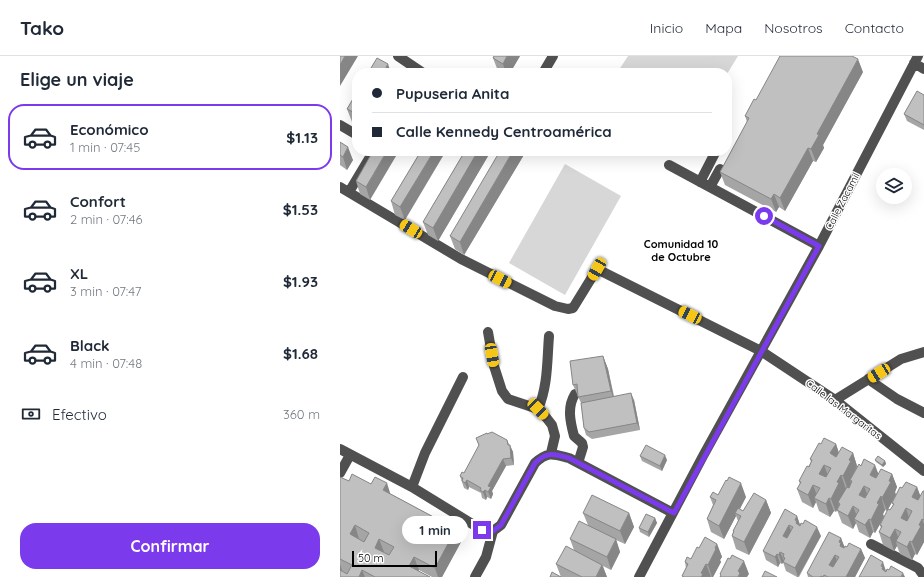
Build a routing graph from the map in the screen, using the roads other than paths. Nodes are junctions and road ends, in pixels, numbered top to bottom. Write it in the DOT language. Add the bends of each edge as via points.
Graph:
graph roads {
  1 [pos="398,56"];
  2 [pos="553,56"];
  3 [pos="916,60"];
  4 [pos="416,68"];
  5 [pos="546,68"];
  6 [pos="924,69"];
  7 [pos="340,125"];
  8 [pos="352,132"];
  9 [pos="370,156"];
  10 [pos="713,156"];
  11 [pos="669,165"];
  12 [pos="720,169"];
  13 [pos="700,182"];
  14 [pos="710,187"];
  15 [pos="344,190"];
  16 [pos="819,246"];
  17 [pos="488,332"];
  18 [pos="549,336"];
  19 [pos="761,351"];
  20 [pos="924,352"];
  21 [pos="463,377"];
  22 [pos="868,379"];
  23 [pos="575,394"];
  24 [pos="835,400"];
  25 [pos="924,404"];
  26 [pos="913,408"];
  27 [pos="538,409"];
  28 [pos="924,413"];
  29 [pos="340,450"];
  30 [pos="551,453"];
  31 [pos="350,455"];
  32 [pos="578,463"];
  33 [pos="924,471"];
  34 [pos="340,473"];
  35 [pos="412,487"];
  36 [pos="674,513"];
  37 [pos="493,531"];
  38 [pos="872,544"];
  39 [pos="924,576"];
  40 [pos="476,577"];
  41 [pos="639,577"];
  1 -- 4 [label="street"];
  2 -- 5 [label="street"];
  3 -- 6 [label="street"];
  3 -- 16 [label="street, Calle Zacamil"];
  7 -- 8 [label="street"];
  9 -- 15 [label="street"];
  10 -- 13 [label="street"];
  11 -- 13 [label="street"];
  12 -- 14 [label="street"];
  13 -- 14 [label="street"];
  14 -- 16 [label="street"];
  15 -- 19 [label="street, Calle las Margaritas" via="461,259 555,306 573,308 597,269"];
  16 -- 19 [label="street, Calle Zacamil"];
  17 -- 27 [label="street" via="494,366 502,391 508,399"];
  18 -- 27 [label="street" via="546,382"];
  19 -- 24 [label="street, Calle las Margaritas"];
  19 -- 36 [label="street, Calle Zacamil"];
  20 -- 22 [label="street" via="901,359"];
  21 -- 35 [label="street" via="425,453"];
  22 -- 24 [label="street"];
  22 -- 26 [label="street"];
  23 -- 32 [label="street" via="569,409 574,436 583,447"];
  24 -- 33 [label="street, Calle las Margaritas"];
  25 -- 26 [label="street"];
  26 -- 28 [label="street"];
  27 -- 30 [label="street" via="552,425 555,436"];
  29 -- 31 [label="street"];
  30 -- 32 [label="street"];
  30 -- 37 [label="street" via="542,456 535,463 501,525"];
  31 -- 34 [label="street"];
  31 -- 35 [label="street"];
  32 -- 36 [label="street"];
  35 -- 37 [label="street" via="482,530"];
  36 -- 41 [label="street, Calle Zacamil"];
  37 -- 40 [label="street" via="486,557"];
  38 -- 39 [label="street" via="918,568"];
}
